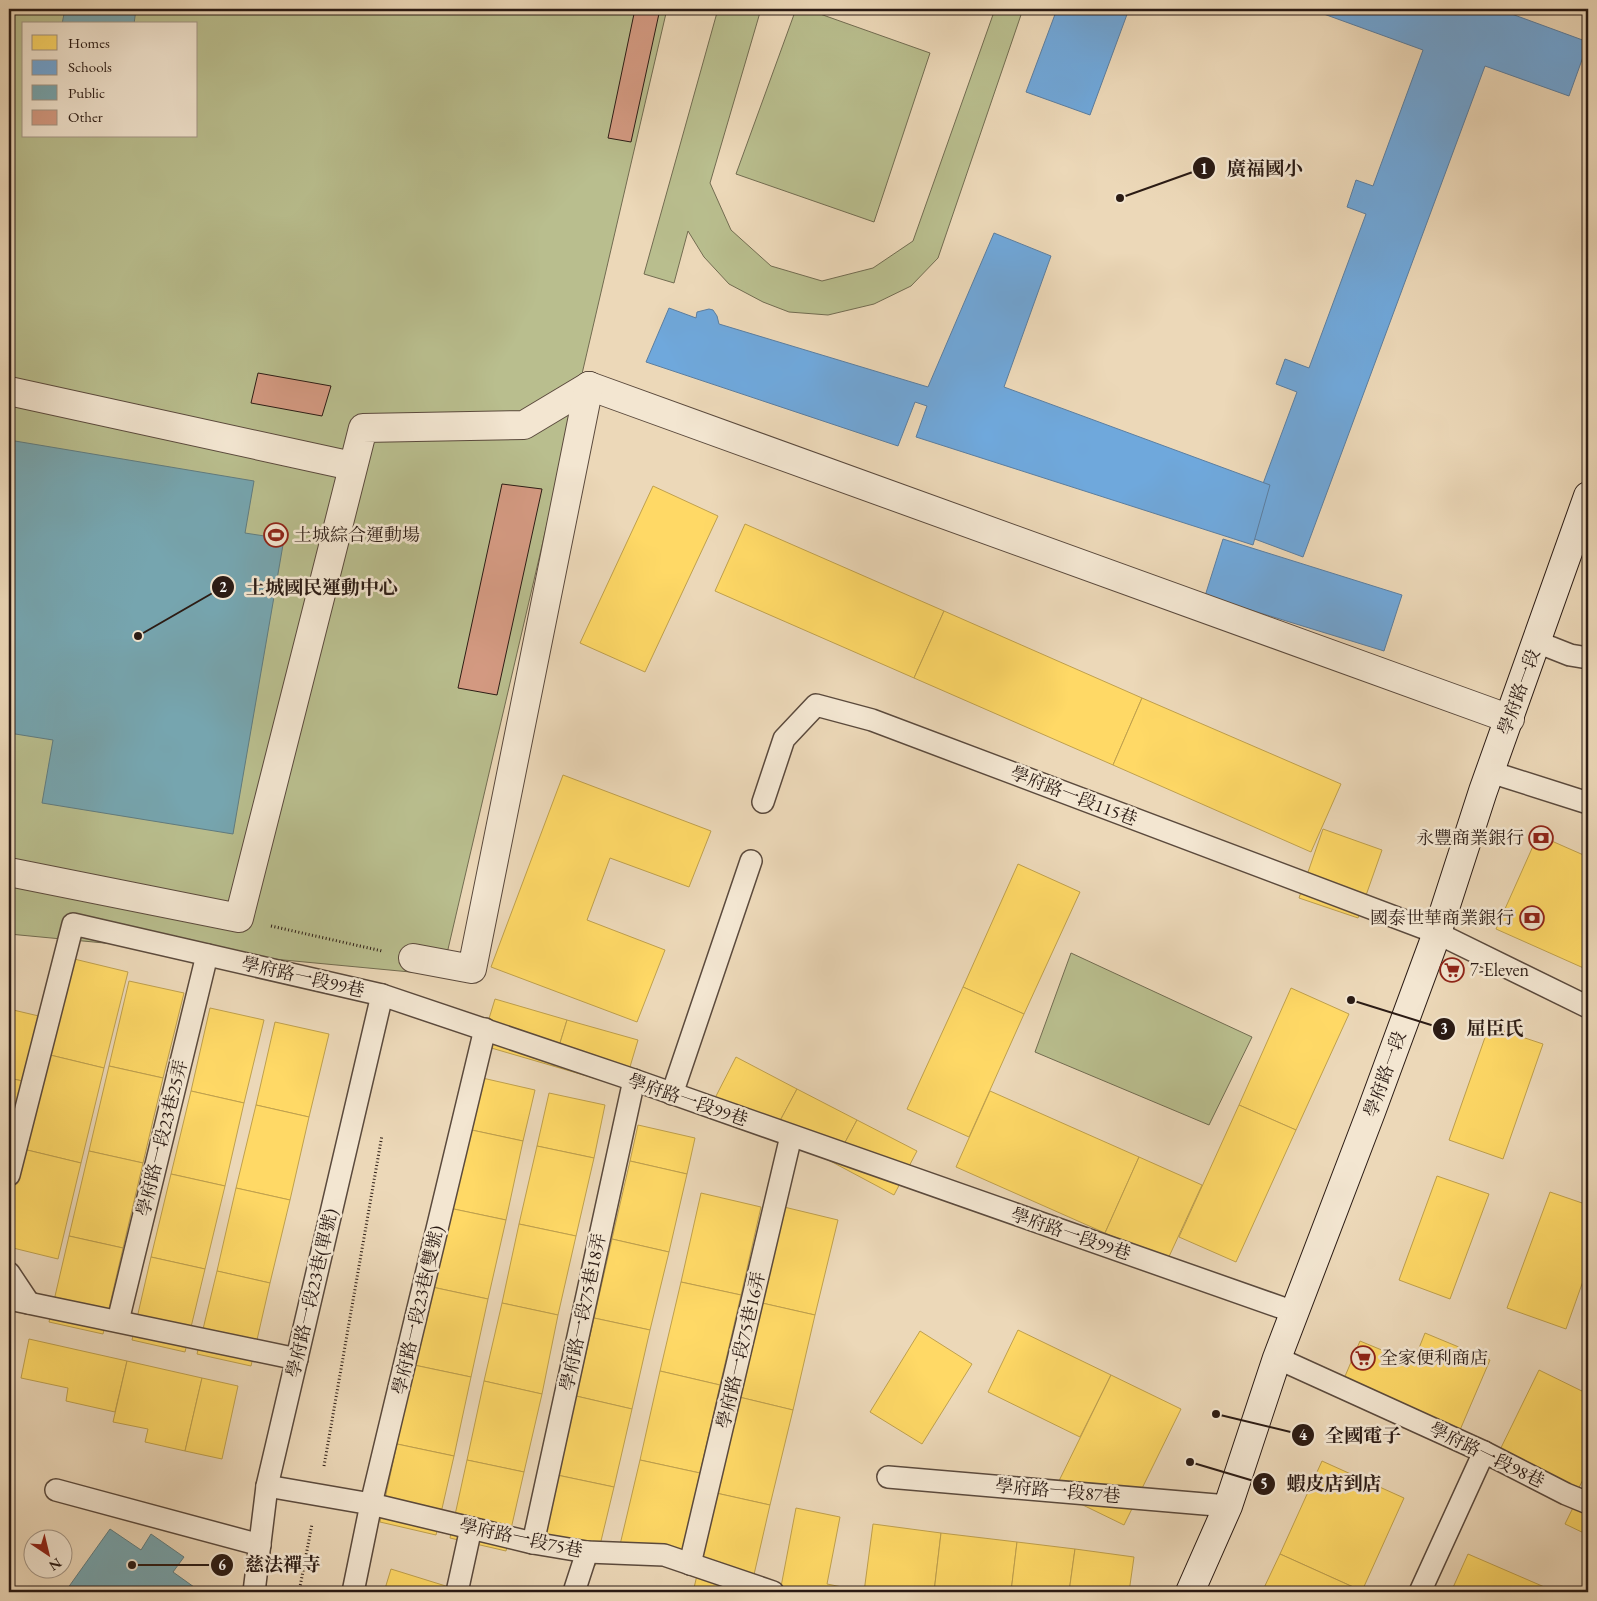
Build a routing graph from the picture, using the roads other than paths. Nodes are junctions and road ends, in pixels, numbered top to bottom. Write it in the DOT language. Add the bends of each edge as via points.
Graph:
graph roads {
  1 [pos="589,386"];
  2 [pos="9,391"];
  3 [pos="352,466"];
  4 [pos="1588,496"];
  5 [pos="1537,642"];
  6 [pos="1588,658"];
  7 [pos="1510,719"];
  8 [pos="1500,775"];
  9 [pos="763,802"];
  10 [pos="1588,803"];
  11 [pos="751,861"];
  12 [pos="9,872"];
  13 [pos="1437,933"];
  14 [pos="207,954"];
  15 [pos="413,958"];
  16 [pos="382,995"];
  17 [pos="1588,1007"];
  18 [pos="485,1029"];
  19 [pos="634,1080"];
  20 [pos="672,1094"];
  21 [pos="791,1136"];
  22 [pos="9,1175"];
  23 [pos="9,1273"];
  24 [pos="19,1301"];
  25 [pos="1294,1312"];
  26 [pos="118,1321"];
  27 [pos="1277,1358"];
  28 [pos="297,1359"];
  29 [pos="1484,1452"];
  30 [pos="888,1477"];
  31 [pos="267,1486"];
  32 [pos="56,1490"];
  33 [pos="1588,1503"];
  34 [pos="371,1504"];
  35 [pos="1228,1506"];
  36 [pos="471,1528"];
  37 [pos="533,1543"];
  38 [pos="260,1545"];
  39 [pos="587,1552"];
  40 [pos="690,1564"];
  41 [pos="254,1592"];
  42 [pos="353,1592"];
  43 [pos="457,1592"];
  44 [pos="574,1592"];
  45 [pos="773,1592"];
  46 [pos="1190,1592"];
  47 [pos="1420,1592"];
  1 -- 3 [label="street" via="524,425 363,428"];
  1 -- 7 [label="street"];
  1 -- 15 [label="street" via="472,969"];
  2 -- 3 [label="street"];
  3 -- 12 [label="street" via="239,918"];
  4 -- 5 [label="street, 學府路一段"];
  5 -- 6 [label="lane" via="1570,655"];
  5 -- 7 [label="street, 學府路一段"];
  7 -- 13 [label="street, 學府路一段"];
  8 -- 10 [label="lane"];
  9 -- 13 [label="lane, 學府路一段115巷" via="784,740 816,705 872,720"];
  11 -- 20 [label="lane"];
  13 -- 17 [label="lane"];
  13 -- 25 [label="street, 學府路一段"];
  14 -- 16 [label="lane, 學府路一段99巷"];
  14 -- 22 [label="lane, 學府路一段99巷" via="73,924"];
  14 -- 26 [label="lane, 學府路一段23巷25弄"];
  16 -- 18 [label="lane, 學府路一段99巷"];
  16 -- 28 [label="lane, 學府路一段23巷(單號)"];
  18 -- 19 [label="lane, 學府路一段99巷"];
  18 -- 34 [label="lane, 學府路一段23巷(雙號)"];
  19 -- 20 [label="lane, 學府路一段99巷"];
  19 -- 37 [label="lane, 學府路一段75巷18弄"];
  20 -- 21 [label="lane, 學府路一段99巷"];
  21 -- 25 [label="lane, 學府路一段99巷"];
  21 -- 40 [label="lane, 學府路一段75巷16弄"];
  23 -- 24 [label="lane"];
  24 -- 26 [label="lane"];
  25 -- 27 [label="street, 學府路一段"];
  26 -- 28 [label="lane"];
  27 -- 29 [label="lane, 學府路一段98巷"];
  27 -- 35 [label="street, 學府路一段"];
  28 -- 31 [label="lane, 學府路一段23巷(單號)"];
  29 -- 33 [label="lane, 學府路一段98巷"];
  29 -- 47 [label="lane"];
  30 -- 35 [label="lane, 學府路一段87巷"];
  31 -- 34 [label="lane, 學府路一段75巷"];
  31 -- 38 [label="lane, 學府路一段23巷(單號)"];
  32 -- 38 [label="lane"];
  34 -- 36 [label="lane, 學府路一段75巷"];
  34 -- 42 [label="lane, 學府路一段23巷(雙號)"];
  35 -- 46 [label="street, 學府路一段"];
  36 -- 37 [label="lane, 學府路一段75巷"];
  36 -- 43 [label="lane"];
  37 -- 39 [label="lane, 學府路一段75巷"];
  38 -- 41 [label="lane, 學府路一段23巷(單號)"];
  39 -- 40 [label="lane, 學府路一段75巷" via="664,1555"];
  39 -- 44 [label="lane"];
  40 -- 45 [label="lane, 學府路一段75巷"];
}
